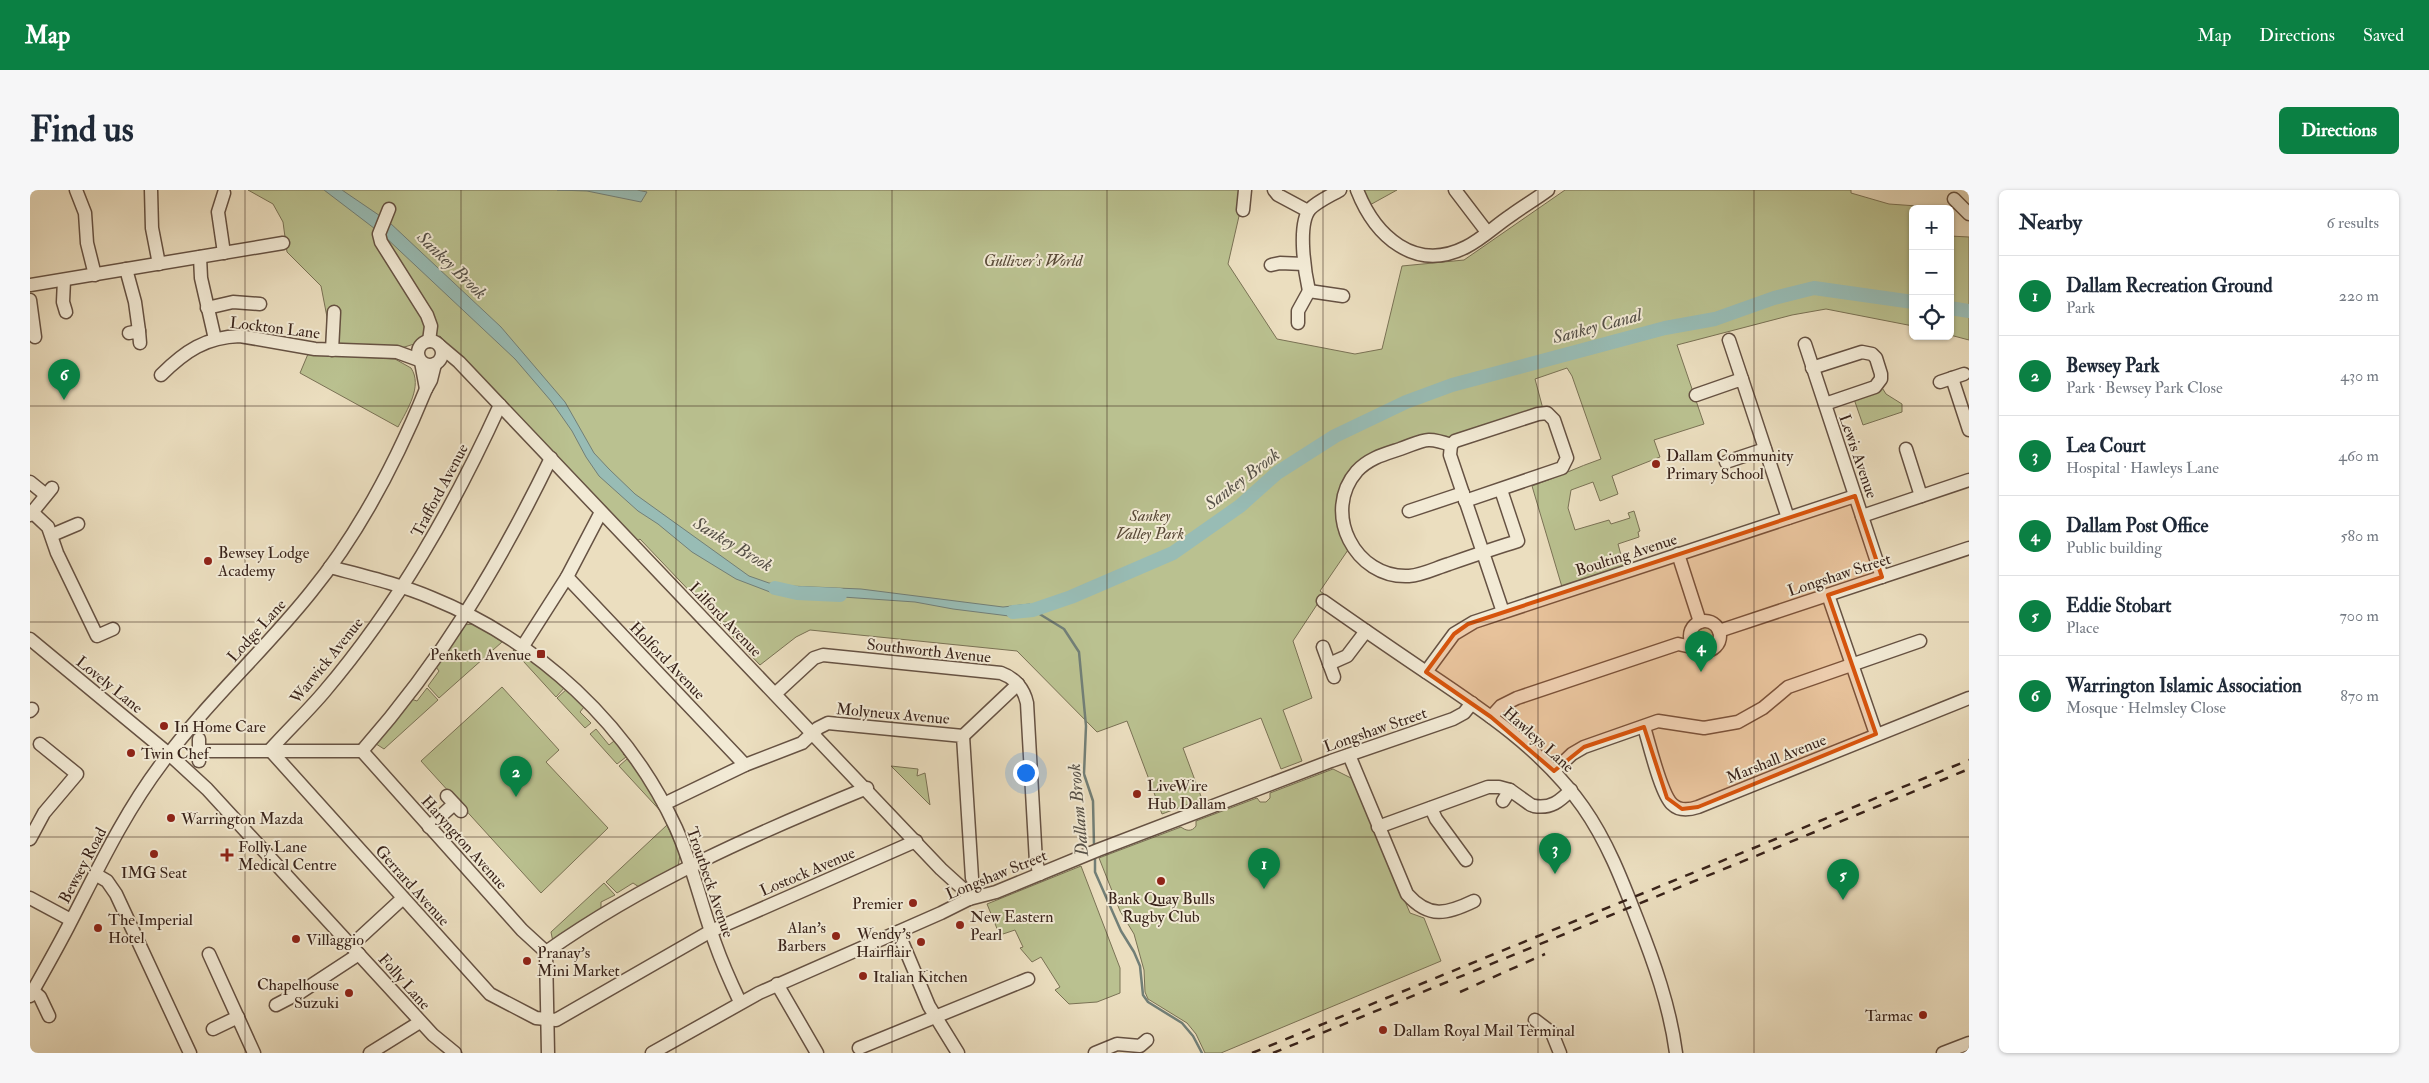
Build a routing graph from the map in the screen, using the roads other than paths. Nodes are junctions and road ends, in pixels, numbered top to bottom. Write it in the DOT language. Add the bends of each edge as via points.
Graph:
graph roads {
  1 [pos="76,190"];
  2 [pos="151,190"];
  3 [pos="1245,190"];
  4 [pos="1273,190"];
  5 [pos="1340,190"];
  6 [pos="1357,190"];
  7 [pos="1455,190"];
  8 [pos="1548,190"];
  9 [pos="224,193"];
  10 [pos="1954,200"];
  11 [pos="389,209"];
  12 [pos="1243,210"];
  13 [pos="1308,211"];
  14 [pos="1969,214"];
  15 [pos="1487,232"];
  16 [pos="283,243"];
  17 [pos="224,253"];
  18 [pos="200,257"];
  19 [pos="159,264"];
  20 [pos="1304,264"];
  21 [pos="1271,265"];
  22 [pos="126,269"];
  23 [pos="95,275"];
  24 [pos="64,280"];
  25 [pos="30,285"];
  26 [pos="1309,291"];
  27 [pos="1343,296"];
  28 [pos="30,300"];
  29 [pos="260,304"];
  30 [pos="207,308"];
  31 [pos="66,312"];
  32 [pos="329,317"];
  33 [pos="1298,323"];
  34 [pos="136,336"];
  35 [pos="215,339"];
  36 [pos="34,340"];
  37 [pos="1729,340"];
  38 [pos="430,344"];
  39 [pos="1805,344"];
  40 [pos="332,350"];
  41 [pos="397,352"];
  42 [pos="420,361"];
  43 [pos="460,362"];
  44 [pos="437,363"];
  45 [pos="1812,368"];
  46 [pos="161,375"];
  47 [pos="1952,378"];
  48 [pos="1742,379"];
  49 [pos="426,389"];
  50 [pos="1696,394"];
  51 [pos="1824,404"];
  52 [pos="500,405"];
  53 [pos="1969,430"];
  54 [pos="1451,445"];
  55 [pos="1765,449"];
  56 [pos="1906,449"];
  57 [pos="551,458"];
  58 [pos="1726,462"];
  59 [pos="1969,480"];
  60 [pos="30,482"];
  61 [pos="1500,490"];
  62 [pos="1855,496"];
  63 [pos="1921,496"];
  64 [pos="1464,497"];
  65 [pos="1409,511"];
  66 [pos="601,512"];
  67 [pos="31,513"];
  68 [pos="1862,516"];
  69 [pos="1788,518"];
  70 [pos="78,524"];
  71 [pos="52,535"];
  72 [pos="1969,550"];
  73 [pos="1482,553"];
  74 [pos="1678,554"];
  75 [pos="330,567"];
  76 [pos="567,577"];
  77 [pos="1882,577"];
  78 [pos="402,587"];
  79 [pos="1828,595"];
  80 [pos="1323,601"];
  81 [pos="1503,612"];
  82 [pos="467,614"];
  83 [pos="1695,626"];
  84 [pos="113,629"];
  85 [pos="1366,631"];
  86 [pos="1719,631"];
  87 [pos="30,639"];
  88 [pos="1920,641"];
  89 [pos="1678,644"];
  90 [pos="522,646"];
  91 [pos="1323,647"];
  92 [pos="1696,648"];
  93 [pos="1329,664"];
  94 [pos="1852,665"];
  95 [pos="1426,672"];
  96 [pos="1334,678"];
  97 [pos="1018,684"];
  98 [pos="775,694"];
  99 [pos="1969,698"];
  100 [pos="1472,703"];
  101 [pos="1491,716"];
  102 [pos="1644,727"];
  103 [pos="813,733"];
  104 [pos="1876,734"];
  105 [pos="963,736"];
  106 [pos="40,744"];
  107 [pos="199,750"];
  108 [pos="270,750"];
  109 [pos="362,751"];
  110 [pos="169,754"];
  111 [pos="1349,755"];
  112 [pos="745,765"];
  113 [pos="1554,771"];
  114 [pos="867,788"];
  115 [pos="1571,790"];
  116 [pos="454,804"];
  117 [pos="664,804"];
  118 [pos="1431,808"];
  119 [pos="34,820"];
  120 [pos="428,827"];
  121 [pos="1378,827"];
  122 [pos="30,839"];
  123 [pos="916,841"];
  124 [pos="1466,860"];
  125 [pos="691,864"];
  126 [pos="968,871"];
  127 [pos="95,874"];
  128 [pos="1040,874"];
  129 [pos="30,898"];
  130 [pos="404,898"];
  131 [pos="969,899"];
  132 [pos="1474,901"];
  133 [pos="72,920"];
  134 [pos="711,930"];
  135 [pos="898,932"];
  136 [pos="355,950"];
  137 [pos="546,952"];
  138 [pos="209,954"];
  139 [pos="1028,979"];
  140 [pos="777,984"];
  141 [pos="31,993"];
  142 [pos="740,1002"];
  143 [pos="276,1005"];
  144 [pos="49,1016"];
  145 [pos="934,1016"];
  146 [pos="238,1017"];
  147 [pos="1535,1020"];
  148 [pos="548,1021"];
  149 [pos="420,1022"];
  150 [pos="213,1029"];
  151 [pos="1147,1040"];
  152 [pos="1969,1043"];
  153 [pos="859,1048"];
  154 [pos="190,1053"];
  155 [pos="254,1053"];
  156 [pos="370,1053"];
  157 [pos="455,1053"];
  158 [pos="548,1053"];
  159 [pos="652,1053"];
  160 [pos="817,1053"];
  161 [pos="958,1053"];
  162 [pos="1095,1053"];
  163 [pos="1560,1053"];
  164 [pos="1676,1053"];
  165 [pos="1943,1053"];
  1 -- 23 [label="street" via="85,213 86,237"];
  2 -- 19 [label="street" via="152,228"];
  3 -- 12 [label="street"];
  4 -- 13 [label="street"];
  5 -- 13 [label="street"];
  6 -- 15 [label="street" via="1385,236 1401,248 1418,254 1455,252"];
  7 -- 15 [label="street"];
  8 -- 15 [label="street"];
  9 -- 17 [label="street" via="218,212"];
  10 -- 14 [label="street"];
  11 -- 38 [label="street" via="379,234 384,248 427,315 431,326"];
  13 -- 20 [label="street"];
  16 -- 17 [label="street"];
  17 -- 18 [label="street"];
  18 -- 19 [label="street"];
  18 -- 30 [label="street" via="200,278"];
  19 -- 22 [label="street"];
  20 -- 21 [label="street"];
  20 -- 26 [label="street"];
  22 -- 23 [label="street"];
  22 -- 34 [label="street" via="135,302"];
  23 -- 24 [label="street"];
  24 -- 25 [label="street"];
  24 -- 31 [label="street"];
  26 -- 27 [label="street"];
  26 -- 33 [label="street" via="1298,311"];
  28 -- 36 [label="street"];
  29 -- 30 [label="street" via="233,302"];
  30 -- 35 [label="street"];
  32 -- 40 [label="street"];
  35 -- 40 [label="street, Lockton Lane" via="240,336"];
  35 -- 46 [label="street, Lockton Lane" via="190,349"];
  37 -- 48 [label="street"];
  38 -- 41 [label="street, Lockton Lane"];
  38 -- 42 [label="street" via="418,352"];
  38 -- 43 [label="street, Lilford Avenue"];
  38 -- 44 [label="street" via="442,352"];
  39 -- 45 [label="street, Lewis Avenue"];
  40 -- 41 [label="street, Lockton Lane"];
  41 -- 42 [label="street, Lockton Lane"];
  42 -- 44 [label="street" via="429,366"];
  42 -- 49 [label="street"];
  43 -- 44 [label="street"];
  43 -- 52 [label="street, Lilford Avenue"];
  44 -- 49 [label="street, Lodge Lane"];
  45 -- 51 [label="street, Lewis Avenue"];
  45 -- 51 [label="street" via="1862,352 1876,358 1881,379 1875,387"];
  47 -- 53 [label="street"];
  48 -- 50 [label="street"];
  48 -- 55 [label="street"];
  49 -- 75 [label="street, Lodge Lane" via="393,462"];
  51 -- 62 [label="street, Lewis Avenue"];
  52 -- 57 [label="street, Lilford Avenue"];
  52 -- 78 [label="street, Trafford Avenue" via="460,488"];
  54 -- 61 [label="street" via="1538,414 1551,415 1567,458 1566,464"];
  54 -- 64 [label="street" via="1450,454"];
  54 -- 73 [label="street" via="1428,439 1378,456 1363,466 1352,478 1345,495 1344,528 1354,551 1364,561 1381,571 1398,575 1416,575"];
  55 -- 58 [label="street"];
  55 -- 69 [label="street"];
  56 -- 63 [label="street"];
  57 -- 66 [label="street, Lilford Avenue"];
  57 -- 82 [label="street" via="509,542"];
  59 -- 63 [label="street"];
  60 -- 67 [label="street" via="49,492"];
  61 -- 64 [label="street"];
  61 -- 73 [label="street" via="1518,541"];
  62 -- 68 [label="street, Lewis Avenue"];
  62 -- 69 [label="street, Boulting Avenue"];
  63 -- 68 [label="street"];
  64 -- 65 [label="street"];
  64 -- 73 [label="street"];
  66 -- 76 [label="street"];
  66 -- 98 [label="street, Lilford Avenue"];
  67 -- 71 [label="street" via="48,527"];
  68 -- 77 [label="street, Lewis Avenue"];
  69 -- 74 [label="street, Boulting Avenue"];
  70 -- 71 [label="street"];
  71 -- 84 [label="street" via="57,553 97,636"];
  72 -- 77 [label="street, Longshaw Street"];
  73 -- 81 [label="street"];
  74 -- 81 [label="street, Boulting Avenue"];
  74 -- 83 [label="street"];
  75 -- 78 [label="street, Troutbeck Avenue"];
  75 -- 110 [label="street, Lodge Lane" via="269,642"];
  76 -- 90 [label="street"];
  76 -- 112 [label="street, Holford Avenue"];
  77 -- 79 [label="street, Longshaw Street"];
  78 -- 82 [label="street, Troutbeck Avenue"];
  78 -- 108 [label="street, Warwick Avenue" via="324,692"];
  79 -- 86 [label="street, Longshaw Street"];
  79 -- 94 [label="street"];
  80 -- 85 [label="street, Hawleys Lane"];
  81 -- 95 [label="street, Boulting Avenue" via="1468,624 1458,631"];
  82 -- 90 [label="street, Troutbeck Avenue"];
  82 -- 109 [label="street" via="396,712"];
  83 -- 86 [label="street" via="1709,622"];
  83 -- 89 [label="street"];
  83 -- 92 [label="street" via="1691,640"];
  85 -- 93 [label="street" via="1347,656"];
  85 -- 95 [label="street, Hawleys Lane"];
  86 -- 92 [label="street" via="1719,640 1714,648 1705,651"];
  87 -- 110 [label="street, Lovely Lane"];
  88 -- 94 [label="street"];
  89 -- 92 [label="street"];
  89 -- 101 [label="street" via="1517,698 1501,706"];
  90 -- 117 [label="street, Troutbeck Avenue" via="602,716 644,770"];
  91 -- 93 [label="street"];
  93 -- 96 [label="street"];
  94 -- 102 [label="street" via="1788,687 1763,708 1730,724 1704,728 1666,721"];
  94 -- 104 [label="street"];
  95 -- 100 [label="street, Hawleys Lane"];
  97 -- 98 [label="street, Southworth Avenue" via="1001,673 823,656 814,658"];
  97 -- 105 [label="street"];
  97 -- 128 [label="street" via="1027,703 1036,862"];
  98 -- 103 [label="street, Lilford Avenue"];
  99 -- 104 [label="street, Marshall Avenue"];
  100 -- 101 [label="street, Hawleys Lane"];
  100 -- 111 [label="street, Longshaw Street" via="1453,719"];
  101 -- 113 [label="street, Hawleys Lane"];
  102 -- 104 [label="street, Marshall Avenue" via="1667,798 1676,807 1686,810"];
  102 -- 113 [label="street" via="1584,747"];
  103 -- 105 [label="street, Molyneux Avenue" via="834,722"];
  103 -- 112 [label="street, Molyneux Avenue" via="802,743"];
  103 -- 114 [label="street, Lilford Avenue"];
  105 -- 126 [label="street, Molyneux Avenue"];
  106 -- 119 [label="street" via="77,774"];
  107 -- 108 [label="street"];
  108 -- 109 [label="street"];
  108 -- 130 [label="street, Gerrard Avenue"];
  109 -- 120 [label="street, Haryngton Avenue"];
  110 -- 127 [label="street, Bewsey Road" via="120,828"];
  110 -- 136 [label="street, Folly Lane" via="224,807"];
  111 -- 121 [label="street"];
  111 -- 128 [label="street, Longshaw Street"];
  112 -- 117 [label="street, Molyneux Avenue"];
  113 -- 115 [label="street, Hawleys Lane"];
  114 -- 123 [label="street, Lilford Avenue"];
  114 -- 125 [label="street"];
  115 -- 118 [label="street" via="1555,804 1544,807 1506,795 1499,786 1488,787"];
  115 -- 164 [label="street, Hawleys Lane" via="1602,838 1622,882 1655,968"];
  116 -- 120 [label="street"];
  117 -- 125 [label="street, Troutbeck Avenue"];
  118 -- 121 [label="street"];
  118 -- 124 [label="street"];
  119 -- 122 [label="street"];
  120 -- 137 [label="street, Haryngton Avenue"];
  121 -- 132 [label="street" via="1407,894 1419,906 1441,912 1458,909"];
  123 -- 131 [label="street, Lilford Avenue"];
  123 -- 134 [label="street, Lostock Avenue"];
  125 -- 134 [label="street, Troutbeck Avenue"];
  125 -- 137 [label="street" via="587,923"];
  127 -- 133 [label="street, Bewsey Road"];
  127 -- 154 [label="street" via="107,881 116,894"];
  128 -- 131 [label="street, Longshaw Street"];
  129 -- 133 [label="street"];
  130 -- 136 [label="street"];
  130 -- 148 [label="street, Gerrard Avenue" via="490,994"];
  131 -- 135 [label="street, Longshaw Street"];
  133 -- 141 [label="street, Bewsey Road"];
  134 -- 142 [label="street, Troutbeck Avenue"];
  134 -- 148 [label="street, Lostock Avenue" via="561,1018"];
  135 -- 140 [label="street, Longshaw Street"];
  135 -- 145 [label="street"];
  136 -- 143 [label="street" via="301,992"];
  136 -- 149 [label="street, Folly Lane"];
  137 -- 148 [label="street"];
  138 -- 146 [label="street"];
  139 -- 145 [label="street"];
  140 -- 142 [label="street, Longshaw Street"];
  140 -- 160 [label="street"];
  141 -- 144 [label="street" via="40,997"];
  142 -- 159 [label="street, Longshaw Street"];
  145 -- 153 [label="street"];
  145 -- 161 [label="street"];
  146 -- 150 [label="street"];
  146 -- 155 [label="street"];
  147 -- 163 [label="street" via="1552,1033"];
  148 -- 158 [label="street"];
  149 -- 156 [label="street"];
  149 -- 157 [label="street, Folly Lane"];
  151 -- 162 [label="street" via="1140,1046 1117,1044"];
  152 -- 165 [label="street"];
}
